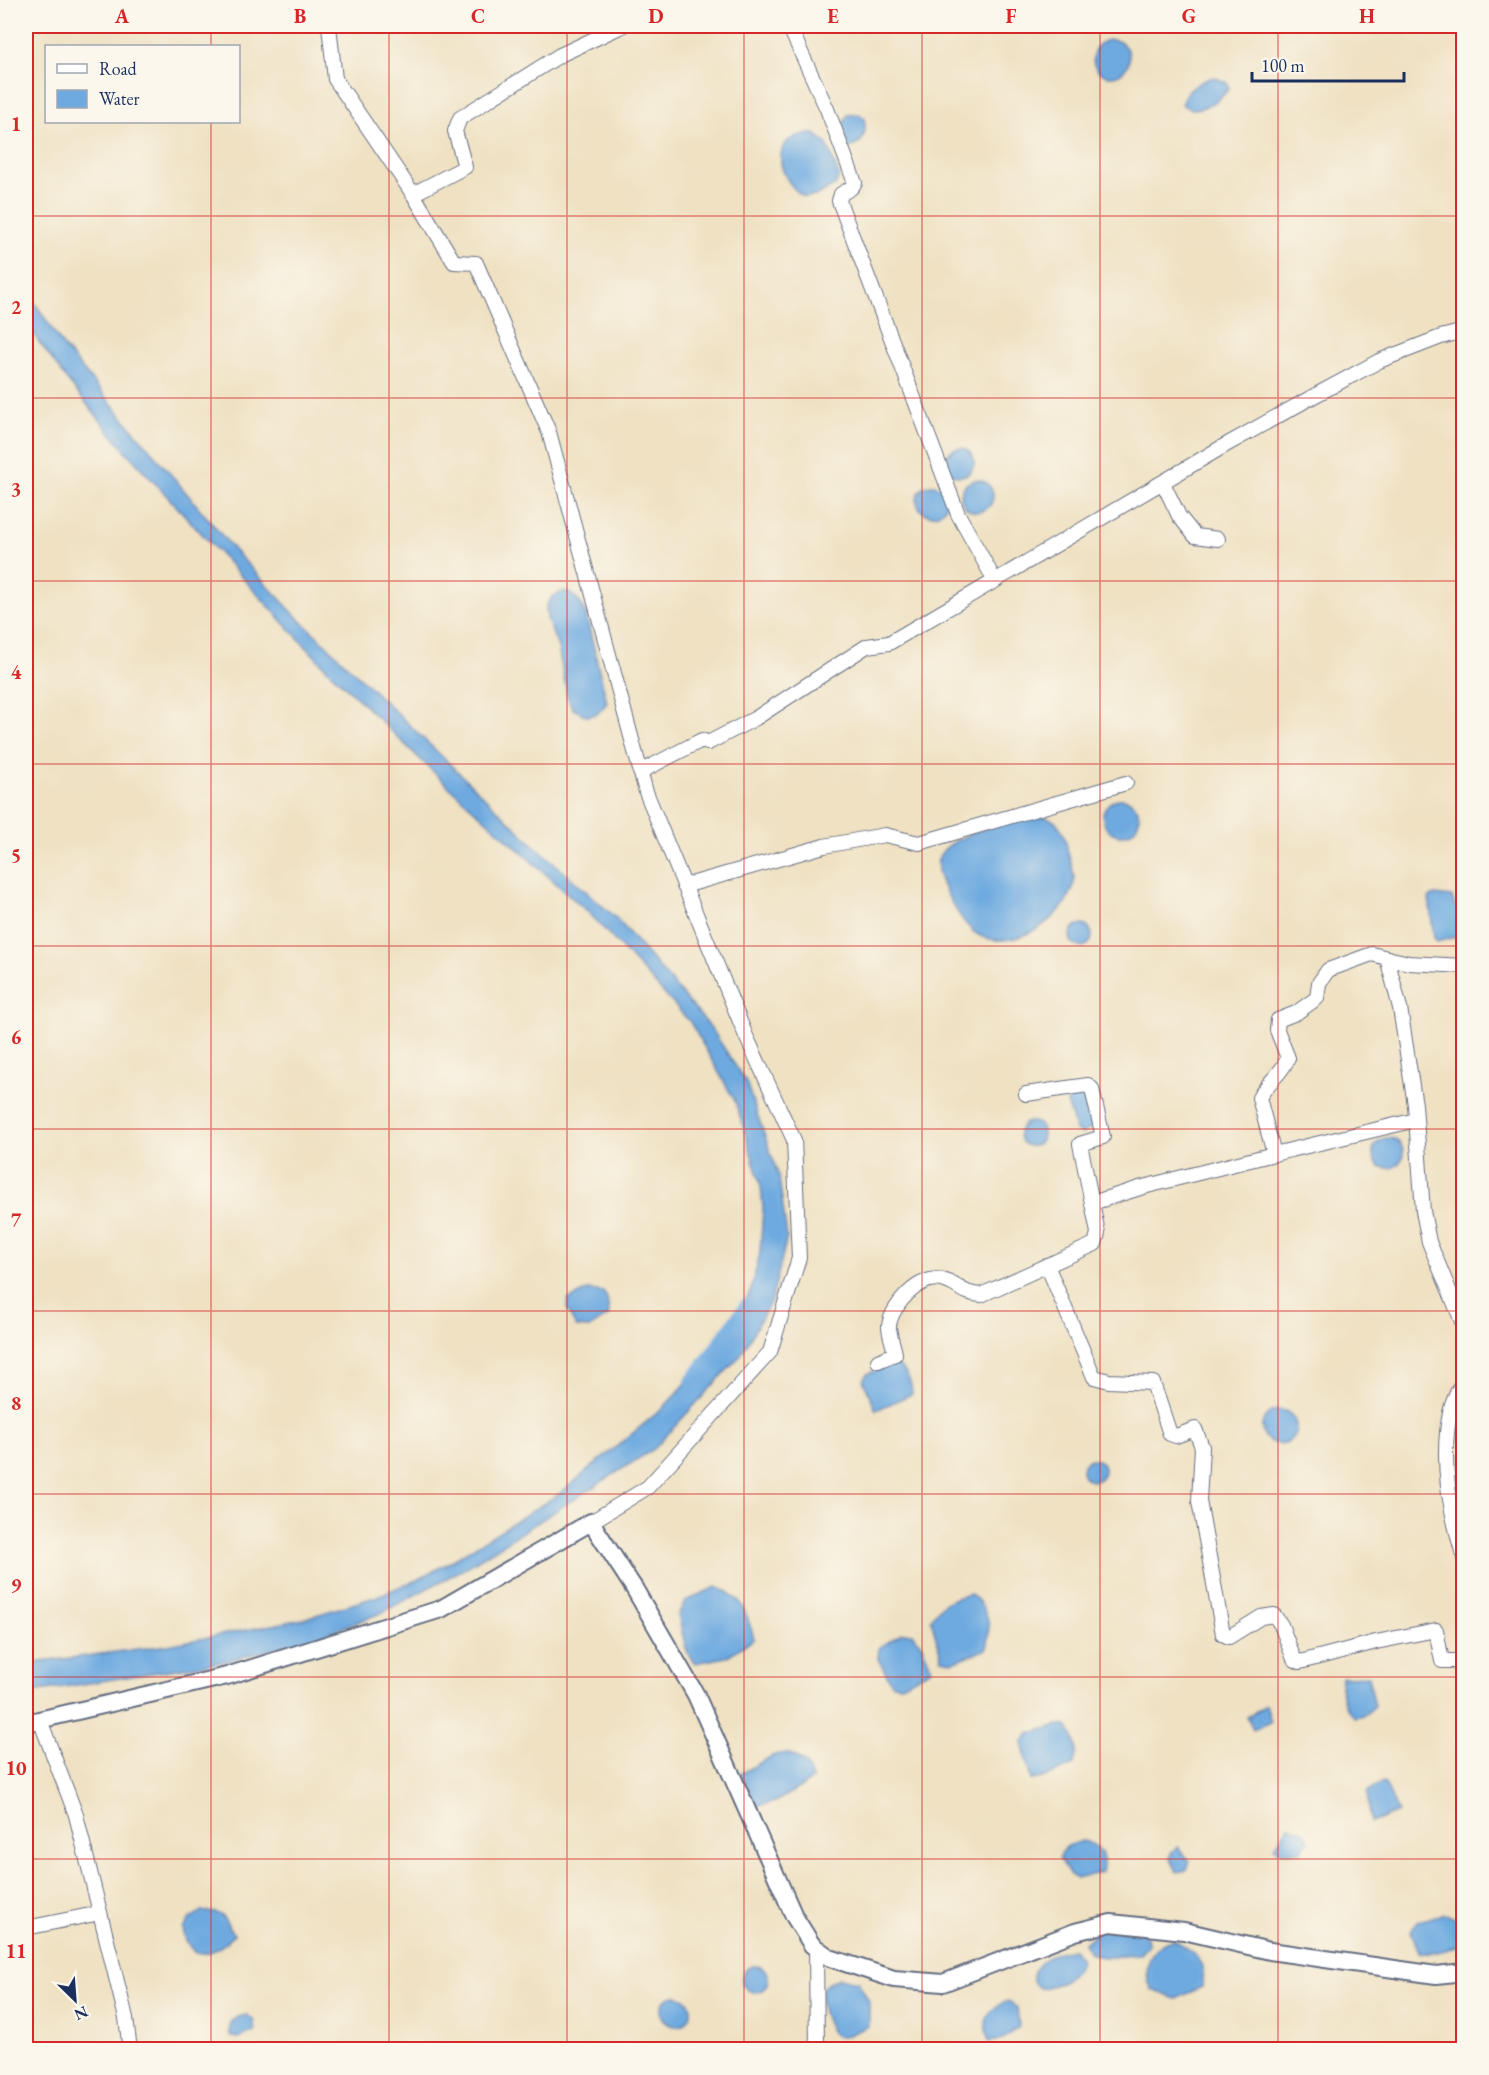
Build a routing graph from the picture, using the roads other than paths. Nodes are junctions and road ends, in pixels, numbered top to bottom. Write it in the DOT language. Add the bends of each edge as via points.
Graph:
graph roads {
  1 [pos="329,26"];
  2 [pos="622,26"];
  3 [pos="789,26"];
  4 [pos="413,194"];
  5 [pos="1464,331"];
  6 [pos="1163,483"];
  7 [pos="1218,539"];
  8 [pos="995,581"];
  9 [pos="640,772"];
  10 [pos="1126,783"];
  11 [pos="684,886"];
  12 [pos="1388,958"];
  13 [pos="1464,966"];
  14 [pos="1026,1094"];
  15 [pos="1416,1120"];
  16 [pos="1274,1154"];
  17 [pos="1092,1203"];
  18 [pos="1047,1265"];
  19 [pos="1464,1326"];
  20 [pos="878,1362"];
  21 [pos="1464,1378"];
  22 [pos="591,1522"];
  23 [pos="1464,1558"];
  24 [pos="1464,1661"];
  25 [pos="33,1721"];
  26 [pos="100,1913"];
  27 [pos="26,1928"];
  28 [pos="816,1947"];
  29 [pos="1464,1972"];
  30 [pos="130,2049"];
  31 [pos="817,2049"];
  1 -- 4 [label="street" via="335,79"];
  2 -- 4 [label="street" via="560,55 460,118 455,131 465,167"];
  3 -- 8 [label="street" via="855,183 841,194 839,201 958,514"];
  4 -- 9 [label="street" via="454,262 476,263 549,432"];
  5 -- 6 [label="street" via="1379,361"];
  6 -- 7 [label="street" via="1179,516 1195,536"];
  6 -- 8 [label="street"];
  8 -- 9 [label="street" via="889,643 867,646 756,718"];
  9 -- 11 [label="street"];
  10 -- 11 [label="street" via="919,843 885,835 824,846"];
  11 -- 22 [label="street" via="794,1140 799,1258 770,1352 648,1487"];
  12 -- 13 [label="street"];
  12 -- 15 [label="street" via="1400,1008"];
  12 -- 16 [label="street" via="1372,954 1328,970 1319,983 1317,998 1278,1020 1277,1030 1288,1058 1266,1083 1259,1098"];
  14 -- 17 [label="street" via="1088,1085 1092,1089 1103,1137 1080,1144"];
  15 -- 16 [label="street"];
  15 -- 19 [label="street" via="1429,1242"];
  16 -- 17 [label="street"];
  17 -- 18 [label="street" via="1098,1233 1095,1244"];
  18 -- 20 [label="street" via="981,1295 967,1294 940,1279 924,1281 900,1304 889,1326 895,1354"];
  18 -- 24 [label="street" via="1094,1377 1153,1383 1170,1434 1176,1436 1195,1429 1203,1447 1199,1501 1224,1634 1229,1637 1261,1617 1274,1615 1294,1659 1300,1662 1436,1630 1442,1661"];
  21 -- 23 [label="street" via="1450,1411 1446,1442 1452,1520"];
  22 -- 25 [label="main road" via="441,1609 227,1676"];
  22 -- 28 [label="main road" via="696,1695 776,1881"];
  25 -- 26 [label="street" via="76,1815"];
  26 -- 27 [label="street"];
  26 -- 30 [label="street"];
  28 -- 29 [label="main road" via="830,1958 883,1976 943,1983 1075,1932 1111,1923 1184,1931 1270,1951 1436,1975"];
  28 -- 31 [label="street"];
}
